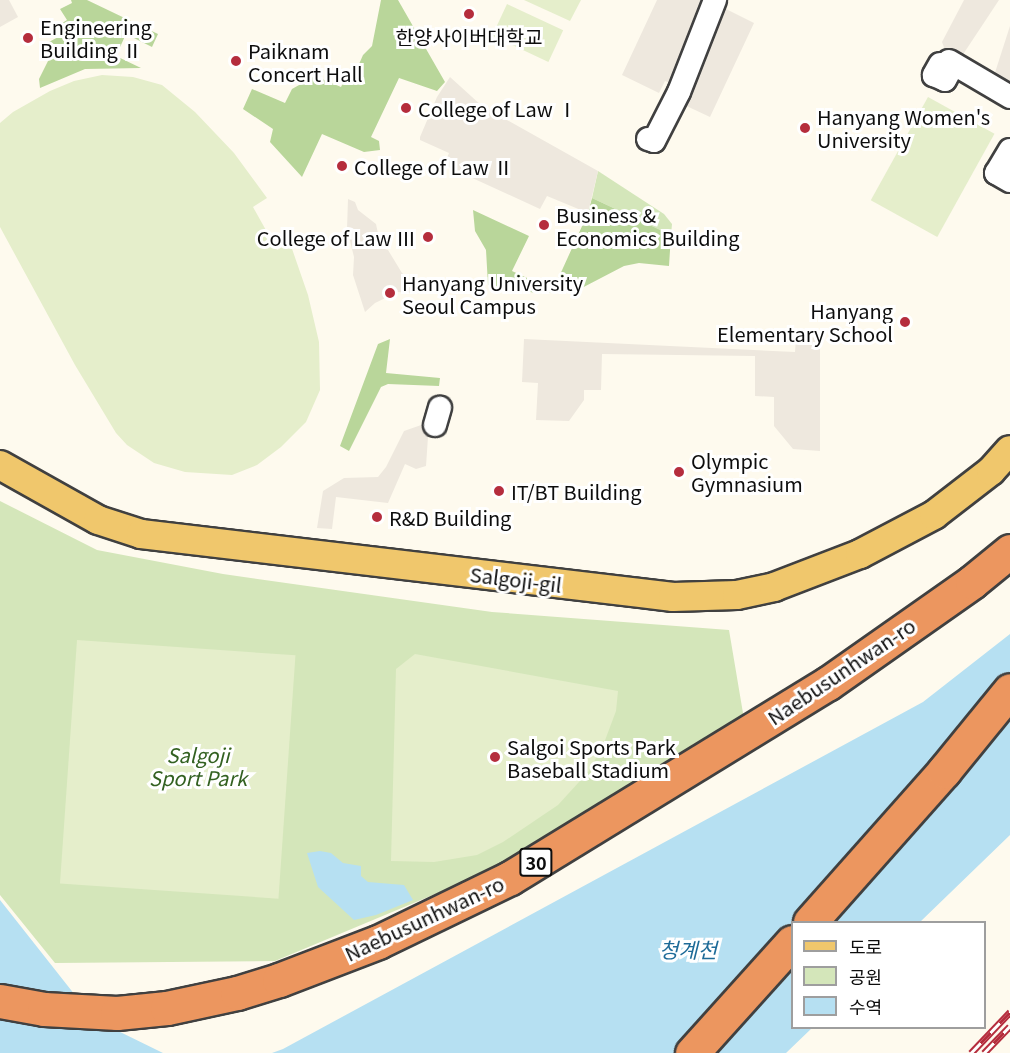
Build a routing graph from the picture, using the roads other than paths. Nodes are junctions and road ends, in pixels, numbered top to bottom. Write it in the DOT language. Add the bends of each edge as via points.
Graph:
graph roads {
  1 [pos="715,0"];
  2 [pos="948,63"];
  3 [pos="1010,97"];
  4 [pos="648,139"];
  5 [pos="1010,150"];
  6 [pos="1010,181"];
  7 [pos="1010,450"];
  8 [pos="0,465"];
  9 [pos="1010,470"];
  10 [pos="0,484"];
  11 [pos="1010,551"];
  12 [pos="1010,690"];
  13 [pos="811,921"];
  14 [pos="791,943"];
  15 [pos="0,1001"];
  16 [pos="692,1053"];
  1 -- 4 [label="street" via="679,92 654,141"];
  2 -- 3 [label="street"];
  5 -- 6 [label="street" via="996,173"];
  7 -- 8 [label="main road, Salgoji-gil" via="991,471 934,515 860,554 774,587 737,595 673,597 141,534 98,520"];
  9 -- 10 [label="main road, Salgoji-gil" via="941,528 866,568 778,602 739,610 673,612 138,549 92,534"];
  11 -- 15 [label="highway, Naebusunhwan-ro / 30" via="827,684 510,878 378,942 258,987 166,1008 117,1013 44,1009"];
  12 -- 13 [label="highway"];
  14 -- 16 [label="highway"];
}
